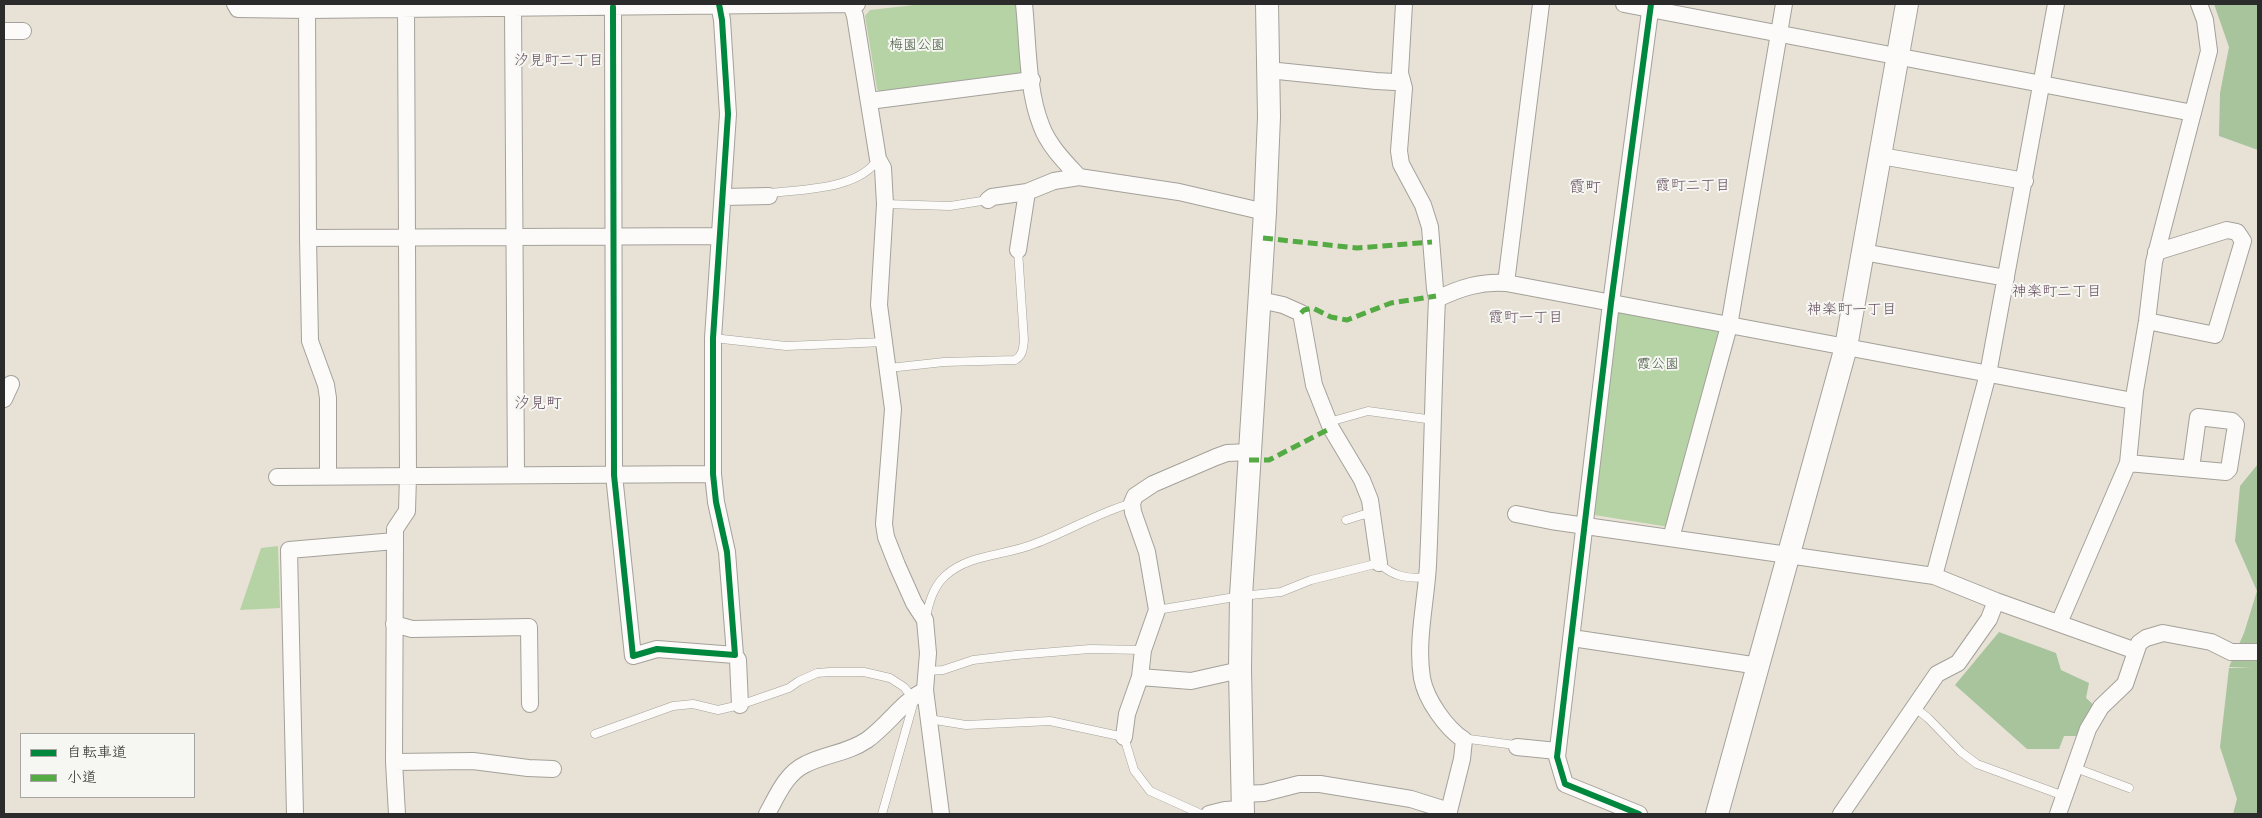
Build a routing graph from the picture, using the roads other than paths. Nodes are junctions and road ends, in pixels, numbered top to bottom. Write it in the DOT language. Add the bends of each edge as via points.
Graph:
graph roads {
  1 [pos="235,4"];
  2 [pos="852,4"];
  3 [pos="856,4"];
  4 [pos="1024,4"];
  5 [pos="1267,4"];
  6 [pos="1404,4"];
  7 [pos="1541,4"];
  8 [pos="1624,4"];
  9 [pos="1784,4"];
  10 [pos="1907,4"];
  11 [pos="2056,4"];
  12 [pos="2199,4"];
  13 [pos="719,5"];
  14 [pos="406,6"];
  15 [pos="569,6"];
  16 [pos="1651,6"];
  17 [pos="307,7"];
  18 [pos="613,7"];
  19 [pos="513,8"];
  20 [pos="4,31"];
  21 [pos="23,31"];
  22 [pos="1779,33"];
  23 [pos="1898,56"];
  24 [pos="1268,70"];
  25 [pos="1032,80"];
  26 [pos="1402,80"];
  27 [pos="2041,83"];
  28 [pos="869,101"];
  29 [pos="2193,113"];
  30 [pos="1881,156"];
  31 [pos="878,159"];
  32 [pos="1079,177"];
  33 [pos="2024,181"];
  34 [pos="1027,192"];
  35 [pos="769,196"];
  36 [pos="723,197"];
  37 [pos="988,200"];
  38 [pos="885,204"];
  39 [pos="1265,212"];
  40 [pos="614,236"];
  41 [pos="720,236"];
  42 [pos="515,237"];
  43 [pos="308,238"];
  44 [pos="406,238"];
  45 [pos="1018,250"];
  46 [pos="1863,252"];
  47 [pos="2156,252"];
  48 [pos="2006,278"];
  49 [pos="1506,283"];
  50 [pos="1438,299"];
  51 [pos="1260,300"];
  52 [pos="1611,303"];
  53 [pos="2147,321"];
  54 [pos="1729,326"];
  55 [pos="713,338"];
  56 [pos="885,342"];
  57 [pos="1846,347"];
  58 [pos="889,368"];
  59 [pos="1988,374"];
  60 [pos="8,384"];
  61 [pos="4,399"];
  62 [pos="2133,401"];
  63 [pos="1434,420"];
  64 [pos="1329,422"];
  65 [pos="1250,452"];
  66 [pos="2128,463"];
  67 [pos="2191,468"];
  68 [pos="713,474"];
  69 [pos="516,475"];
  70 [pos="614,475"];
  71 [pos="328,476"];
  72 [pos="408,476"];
  73 [pos="277,477"];
  74 [pos="1132,503"];
  75 [pos="1372,514"];
  76 [pos="1516,514"];
  77 [pos="1346,520"];
  78 [pos="1586,526"];
  79 [pos="1671,538"];
  80 [pos="395,541"];
  81 [pos="1788,555"];
  82 [pos="1379,563"];
  83 [pos="1934,576"];
  84 [pos="1427,577"];
  85 [pos="1241,596"];
  86 [pos="1996,601"];
  87 [pos="1157,610"];
  88 [pos="925,620"];
  89 [pos="2059,623"];
  90 [pos="394,624"];
  91 [pos="1572,638"];
  92 [pos="1143,650"];
  93 [pos="2136,650"];
  94 [pos="2258,652"];
  95 [pos="735,655"];
  96 [pos="1759,666"];
  97 [pos="1240,670"];
  98 [pos="927,671"];
  99 [pos="1140,677"];
  100 [pos="918,694"];
  101 [pos="530,704"];
  102 [pos="740,705"];
  103 [pos="1914,707"];
  104 [pos="929,720"];
  105 [pos="595,734"];
  106 [pos="1124,737"];
  107 [pos="1464,740"];
  108 [pos="1517,747"];
  109 [pos="1558,751"];
  110 [pos="394,762"];
  111 [pos="2073,767"];
  112 [pos="553,769"];
  113 [pos="2129,788"];
  114 [pos="2064,796"];
  115 [pos="1243,806"];
  116 [pos="1449,812"];
  117 [pos="295,814"];
  118 [pos="396,814"];
  119 [pos="767,814"];
  120 [pos="882,814"];
  121 [pos="941,814"];
  122 [pos="1201,814"];
  123 [pos="1209,814"];
  124 [pos="1639,814"];
  125 [pos="1717,814"];
  126 [pos="1841,814"];
  127 [pos="2058,814"];
  1 -- 17 [label="street" via="238,9"];
  2 -- 3 [label="street"];
  2 -- 13 [label="street"];
  2 -- 28 [label="street"];
  4 -- 25 [label="street"];
  5 -- 24 [label="street"];
  6 -- 26 [label="street"];
  7 -- 49 [label="street"];
  8 -- 16 [label="street"];
  9 -- 22 [label="street"];
  10 -- 23 [label="street"];
  11 -- 27 [label="street"];
  12 -- 29 [label="street" via="2205,20 2209,51"];
  13 -- 18 [label="street"];
  13 -- 36 [label="street" via="728,114"];
  14 -- 17 [label="street"];
  14 -- 19 [label="street"];
  14 -- 44 [label="street"];
  15 -- 18 [label="street"];
  15 -- 19 [label="street"];
  16 -- 22 [label="street"];
  16 -- 52 [label="street"];
  17 -- 43 [label="street"];
  18 -- 40 [label="street"];
  19 -- 42 [label="street"];
  20 -- 21 [label="street"];
  22 -- 23 [label="street"];
  22 -- 54 [label="street"];
  23 -- 27 [label="street"];
  23 -- 30 [label="street"];
  24 -- 26 [label="street" via="1376,81"];
  24 -- 39 [label="street"];
  25 -- 28 [label="street"];
  25 -- 32 [label="street" via="1041,126"];
  26 -- 50 [label="street" via="1401,164 1427,215"];
  27 -- 29 [label="street"];
  27 -- 33 [label="street"];
  28 -- 31 [label="street"];
  29 -- 47 [label="street"];
  30 -- 33 [label="street"];
  30 -- 46 [label="street"];
  31 -- 35 [label="lane" via="871,170 836,186 772,193"];
  31 -- 38 [label="street" via="883,168"];
  32 -- 34 [label="street" via="1054,181"];
  32 -- 39 [label="street" via="1179,192"];
  33 -- 48 [label="street"];
  34 -- 37 [label="street"];
  34 -- 45 [label="street"];
  35 -- 36 [label="street"];
  36 -- 41 [label="street"];
  37 -- 38 [label="lane" via="950,206"];
  38 -- 56 [label="street" via="880,291"];
  39 -- 51 [label="street"];
  40 -- 41 [label="street"];
  40 -- 42 [label="street"];
  40 -- 70 [label="street"];
  41 -- 55 [label="street"];
  42 -- 44 [label="street"];
  42 -- 69 [label="street"];
  43 -- 44 [label="street"];
  43 -- 71 [label="street" via="310,341 328,398"];
  44 -- 72 [label="street"];
  45 -- 58 [label="lane" via="1024,340 1019,358"];
  46 -- 48 [label="street"];
  46 -- 57 [label="street"];
  47 -- 53 [label="street"];
  47 -- 53 [label="street" via="2227,230 2237,232 2244,241 2214,335"];
  48 -- 59 [label="street"];
  49 -- 50 [label="street" via="1476,284"];
  49 -- 52 [label="street"];
  50 -- 63 [label="street"];
  51 -- 64 [label="street" via="1301,313 1314,385"];
  51 -- 65 [label="street"];
  52 -- 54 [label="street"];
  52 -- 78 [label="street"];
  53 -- 62 [label="street"];
  54 -- 57 [label="street"];
  54 -- 79 [label="street"];
  55 -- 56 [label="lane" via="786,346"];
  55 -- 68 [label="street"];
  56 -- 58 [label="street"];
  57 -- 59 [label="street"];
  57 -- 81 [label="street"];
  58 -- 88 [label="street" via="893,425 884,524 897,565"];
  59 -- 62 [label="street"];
  59 -- 83 [label="street"];
  60 -- 61 [label="street"];
  62 -- 66 [label="street"];
  63 -- 64 [label="lane" via="1368,411"];
  63 -- 84 [label="street"];
  64 -- 75 [label="street" via="1362,480"];
  65 -- 74 [label="street" via="1227,453 1174,473 1135,496"];
  65 -- 85 [label="street"];
  66 -- 67 [label="street"];
  66 -- 89 [label="street"];
  68 -- 70 [label="street"];
  68 -- 95 [label="street" via="727,552"];
  69 -- 70 [label="street"];
  69 -- 72 [label="street"];
  70 -- 95 [label="street" via="633,656 657,649"];
  71 -- 72 [label="street"];
  71 -- 73 [label="street"];
  72 -- 80 [label="street" via="407,511 395,529"];
  74 -- 87 [label="street" via="1148,552"];
  74 -- 88 [label="lane" via="1077,523 1034,544 967,562 952,570 937,586"];
  75 -- 77 [label="lane"];
  75 -- 82 [label="street"];
  76 -- 78 [label="street"];
  78 -- 79 [label="street"];
  78 -- 91 [label="street"];
  79 -- 81 [label="street"];
  80 -- 90 [label="street"];
  80 -- 117 [label="street" via="289,550"];
  81 -- 83 [label="street"];
  81 -- 96 [label="street"];
  82 -- 84 [label="lane" via="1406,578"];
  82 -- 85 [label="lane" via="1312,580 1291,590"];
  83 -- 86 [label="street"];
  84 -- 107 [label="street" via="1421,635 1422,680 1445,724"];
  85 -- 87 [label="lane"];
  85 -- 97 [label="street"];
  86 -- 89 [label="street"];
  86 -- 103 [label="street" via="1989,619 1958,664 1937,674"];
  87 -- 92 [label="street"];
  88 -- 98 [label="street"];
  89 -- 93 [label="street"];
  90 -- 101 [label="street" via="412,629 529,627"];
  90 -- 110 [label="street"];
  91 -- 96 [label="street"];
  91 -- 109 [label="street"];
  92 -- 98 [label="lane" via="1090,649 1016,655 973,660 943,670"];
  92 -- 99 [label="street"];
  93 -- 94 [label="street" via="2138,643 2163,633 2211,642 2231,652"];
  93 -- 111 [label="street" via="2125,684 2094,716"];
  95 -- 102 [label="street"];
  96 -- 125 [label="street"];
  97 -- 99 [label="street" via="1191,681"];
  97 -- 115 [label="street"];
  98 -- 100 [label="street"];
  99 -- 106 [label="street" via="1127,714"];
  100 -- 102 [label="lane" via="890,678 864,672 835,671 817,673 789,688"];
  100 -- 104 [label="street"];
  100 -- 119 [label="street" via="868,739 794,772"];
  100 -- 120 [label="lane"];
  102 -- 105 [label="lane" via="718,710 693,704 673,706"];
  103 -- 114 [label="lane" via="1977,764"];
  103 -- 126 [label="street"];
  104 -- 106 [label="lane" via="966,725 1050,721"];
  104 -- 121 [label="street"];
  106 -- 122 [label="lane" via="1134,770 1150,791"];
  107 -- 108 [label="lane"];
  107 -- 116 [label="street"];
  108 -- 109 [label="street"];
  109 -- 124 [label="street" via="1565,784"];
  110 -- 112 [label="street" via="473,761"];
  110 -- 118 [label="street"];
  111 -- 113 [label="lane"];
  111 -- 114 [label="street"];
  114 -- 127 [label="street"];
  115 -- 116 [label="street" via="1264,792 1299,784 1320,784 1411,799"];
  115 -- 123 [label="street"];
}
